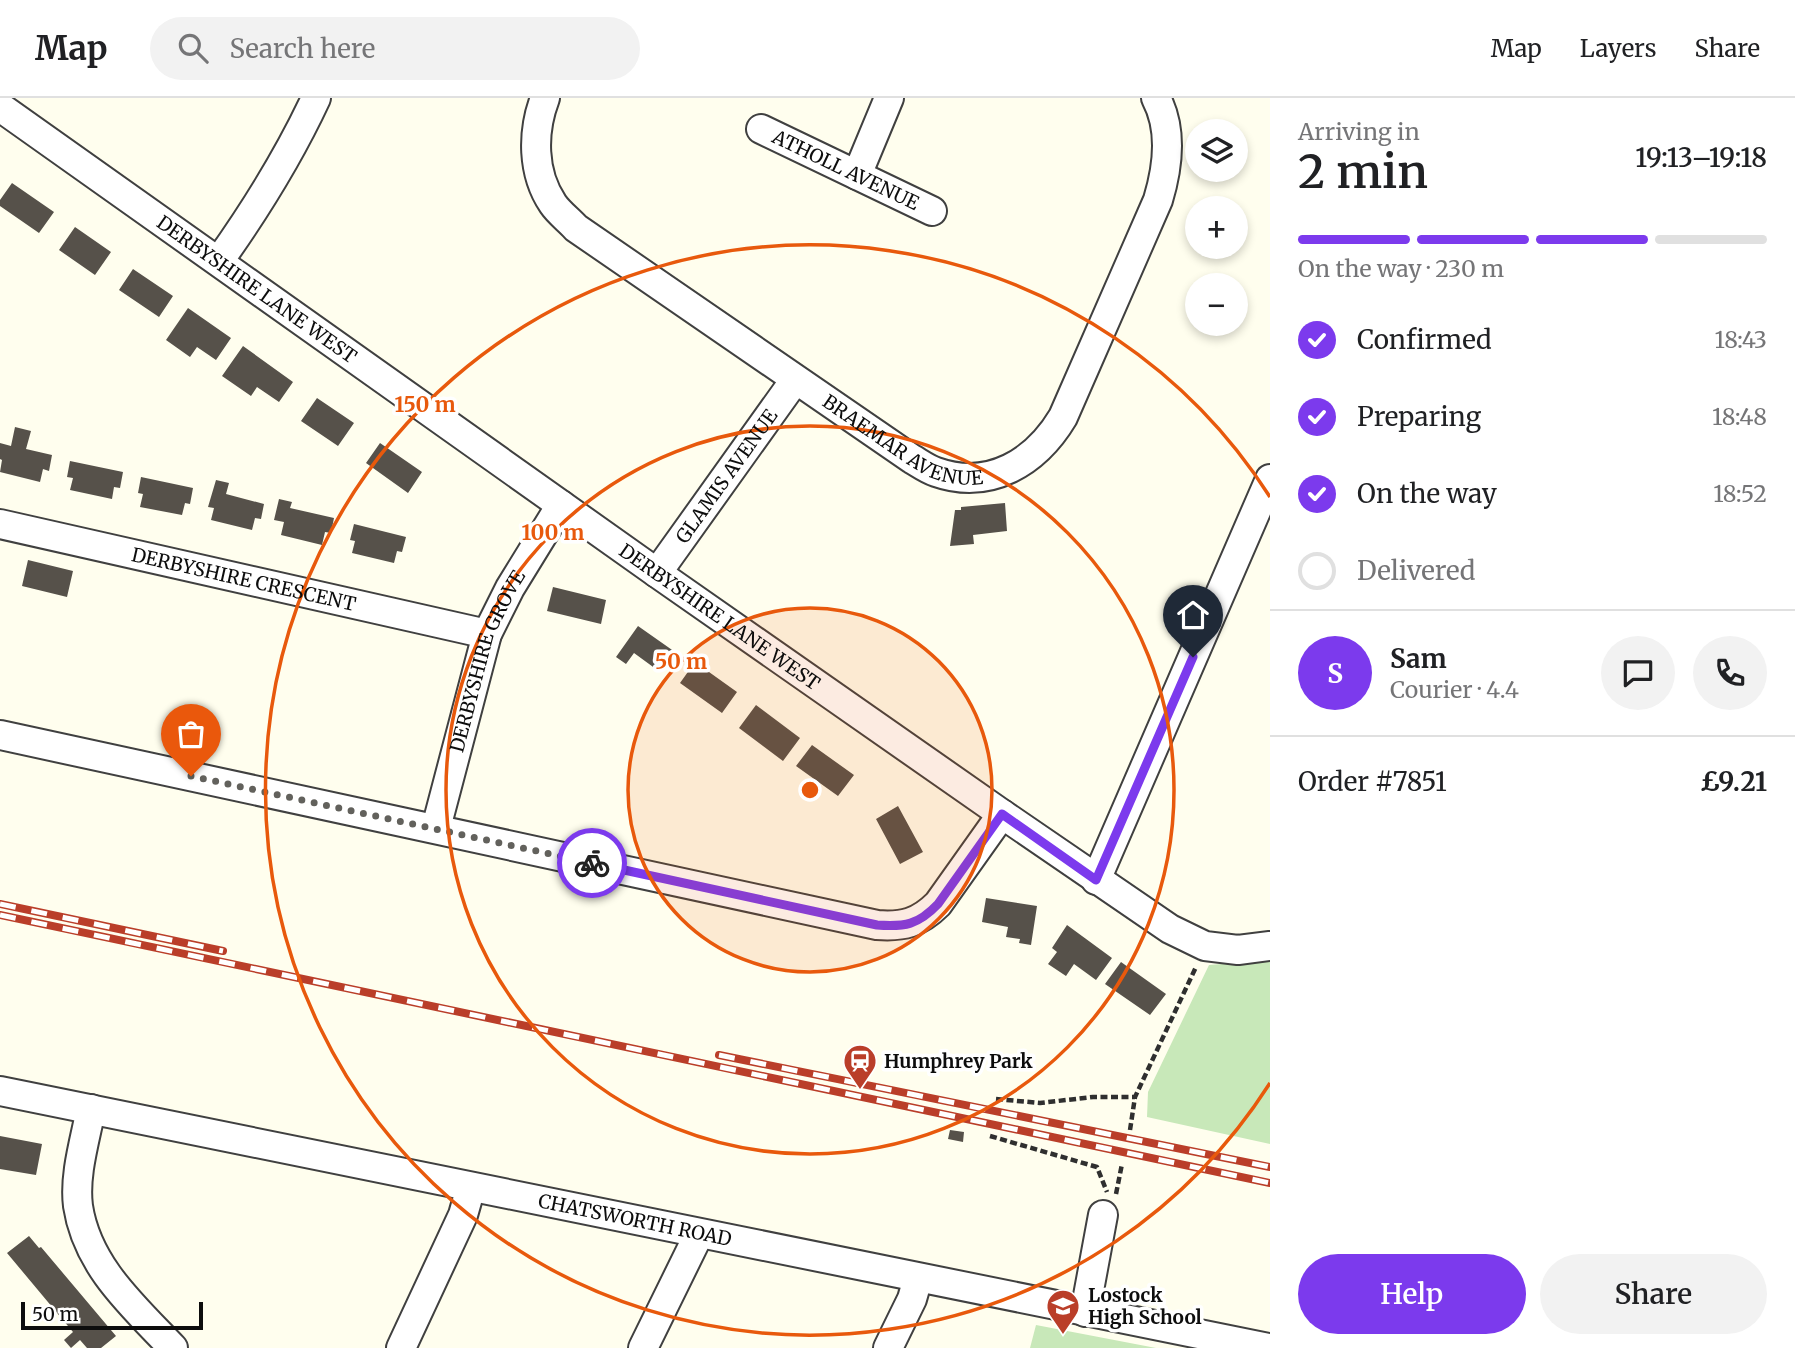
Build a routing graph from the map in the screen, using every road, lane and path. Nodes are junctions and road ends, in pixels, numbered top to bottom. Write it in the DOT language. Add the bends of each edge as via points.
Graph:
graph roads {
  1 [pos="316,98"];
  2 [pos="545,98"];
  3 [pos="889,98"];
  4 [pos="1156,98"];
  5 [pos="0,107"];
  6 [pos="761,128"];
  7 [pos="857,175"];
  8 [pos="932,211"];
  9 [pos="219,261"];
  10 [pos="795,380"];
  11 [pos="1270,479"];
  12 [pos="561,505"];
  13 [pos="0,524"];
  14 [pos="657,573"];
  15 [pos="487,634"];
  16 [pos="0,735"];
  17 [pos="1002,814"];
  18 [pos="436,828"];
  19 [pos="1096,880"];
  20 [pos="1205,946"];
  21 [pos="1270,946"];
  22 [pos="0,1091"];
  23 [pos="1135,1097"];
  24 [pos="996,1099"];
  25 [pos="91,1109"];
  26 [pos="1130,1130"];
  27 [pos="990,1136"];
  28 [pos="1122,1164"];
  29 [pos="471,1187"];
  30 [pos="1103,1215"];
  31 [pos="699,1234"];
  32 [pos="918,1278"];
  33 [pos="1085,1311"];
  34 [pos="173,1348"];
  35 [pos="401,1348"];
  36 [pos="643,1348"];
  37 [pos="888,1348"];
  38 [pos="1268,1348"];
  1 -- 9 [label="street" via="269,188"];
  2 -- 10 [label="street, BRAEMAR AVENUE" via="535,139 539,173 553,204 576,228"];
  3 -- 7 [label="street"];
  4 -- 10 [label="street, BRAEMAR AVENUE" via="1167,139 1166,170 1157,200 1063,417 1039,450 1022,463 980,477 935,472"];
  5 -- 9 [label="street, DERBYSHIRE LANE WEST"];
  6 -- 7 [label="street, ATHOLL AVENUE"];
  7 -- 8 [label="street, ATHOLL AVENUE"];
  9 -- 12 [label="street, DERBYSHIRE LANE WEST"];
  10 -- 14 [label="street, GLAMIS AVENUE"];
  11 -- 19 [label="street"];
  12 -- 14 [label="street, DERBYSHIRE LANE WEST"];
  12 -- 15 [label="street, DERBYSHIRE GROVE"];
  13 -- 15 [label="street, DERBYSHIRE CRESCENT"];
  14 -- 17 [label="street, DERBYSHIRE LANE WEST"];
  15 -- 18 [label="street, DERBYSHIRE GROVE"];
  16 -- 18 [label="street"];
  17 -- 18 [label="street" via="938,904 912,924 895,927"];
  17 -- 19 [label="street, DERBYSHIRE LANE WEST"];
  19 -- 20 [label="street, DERBYSHIRE LANE WEST" via="1170,929"];
  20 -- 21 [label="street, DERBYSHIRE LANE WEST" via="1238,950"];
  20 -- 23 [label="path"];
  22 -- 25 [label="street, CHATSWORTH ROAD"];
  23 -- 24 [label="path" via="1040,1103"];
  23 -- 26 [label="path"];
  25 -- 29 [label="street, CHATSWORTH ROAD"];
  25 -- 34 [label="street" via="78,1204 86,1238 109,1280"];
  27 -- 28 [label="path" via="1097,1167 1114,1200"];
  29 -- 31 [label="street, CHATSWORTH ROAD"];
  29 -- 35 [label="street"];
  30 -- 33 [label="street"];
  31 -- 32 [label="street, CHATSWORTH ROAD"];
  31 -- 36 [label="street"];
  32 -- 33 [label="street, CHATSWORTH ROAD"];
  32 -- 37 [label="street"];
  33 -- 38 [label="street, CHATSWORTH ROAD"];
}
